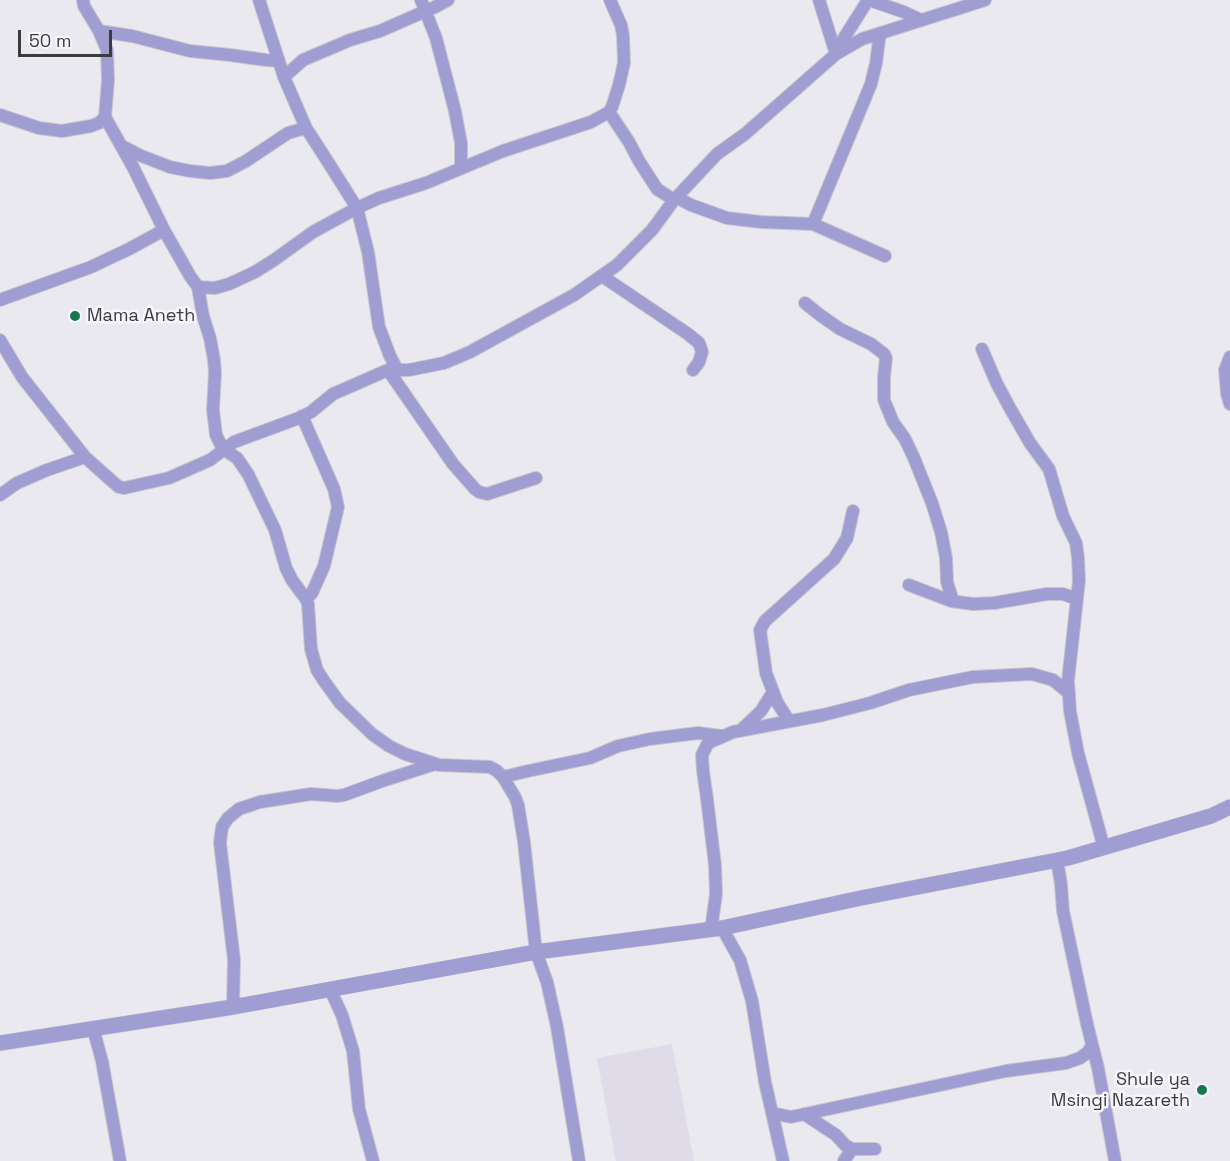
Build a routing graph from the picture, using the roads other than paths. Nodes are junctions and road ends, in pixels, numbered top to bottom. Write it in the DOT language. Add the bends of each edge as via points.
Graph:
graph roads {
  1 [pos="83,0"];
  2 [pos="259,0"];
  3 [pos="448,0"];
  4 [pos="610,0"];
  5 [pos="819,0"];
  6 [pos="868,0"];
  7 [pos="985,0"];
  8 [pos="423,6"];
  9 [pos="921,20"];
  10 [pos="99,31"];
  11 [pos="880,33"];
  12 [pos="836,54"];
  13 [pos="279,61"];
  14 [pos="284,77"];
  15 [pos="609,112"];
  16 [pos="0,115"];
  17 [pos="105,117"];
  18 [pos="306,128"];
  19 [pos="122,146"];
  20 [pos="461,168"];
  21 [pos="675,199"];
  22 [pos="357,208"];
  23 [pos="813,224"];
  24 [pos="164,230"];
  25 [pos="885,256"];
  26 [pos="602,276"];
  27 [pos="198,286"];
  28 [pos="0,300"];
  29 [pos="805,303"];
  30 [pos="0,340"];
  31 [pos="982,349"];
  32 [pos="1230,357"];
  33 [pos="393,370"];
  34 [pos="693,370"];
  35 [pos="1230,404"];
  36 [pos="302,416"];
  37 [pos="224,449"];
  38 [pos="85,457"];
  39 [pos="536,478"];
  40 [pos="0,495"];
  41 [pos="853,511"];
  42 [pos="909,585"];
  43 [pos="1077,598"];
  44 [pos="306,599"];
  45 [pos="953,601"];
  46 [pos="773,692"];
  47 [pos="1069,693"];
  48 [pos="789,721"];
  49 [pos="740,731"];
  50 [pos="723,736"];
  51 [pos="435,764"];
  52 [pos="503,777"];
  53 [pos="1230,807"];
  54 [pos="1104,848"];
  55 [pos="1057,860"];
  56 [pos="716,929"];
  57 [pos="536,952"];
  58 [pos="330,989"];
  59 [pos="232,1007"];
  60 [pos="93,1028"];
  61 [pos="0,1043"];
  62 [pos="1092,1046"];
  63 [pos="1072,1060"];
  64 [pos="1098,1068"];
  65 [pos="772,1113"];
  66 [pos="804,1114"];
  67 [pos="852,1149"];
  68 [pos="875,1149"];
  69 [pos="120,1161"];
  70 [pos="373,1161"];
  71 [pos="579,1161"];
  72 [pos="783,1161"];
  73 [pos="844,1161"];
  74 [pos="1115,1161"];
  1 -- 10 [label="street"];
  2 -- 13 [label="street"];
  3 -- 8 [label="street"];
  4 -- 15 [label="street" via="621,26 624,63"];
  5 -- 12 [label="street"];
  6 -- 9 [label="street"];
  6 -- 12 [label="street"];
  7 -- 9 [label="street"];
  8 -- 14 [label="street" via="380,31 311,57"];
  8 -- 20 [label="street" via="436,38 455,111 462,143"];
  9 -- 11 [label="street"];
  10 -- 13 [label="street" via="190,51"];
  10 -- 17 [label="street" via="108,66"];
  11 -- 12 [label="street"];
  11 -- 23 [label="street" via="871,84"];
  12 -- 21 [label="street" via="717,154"];
  13 -- 14 [label="street"];
  14 -- 18 [label="street"];
  15 -- 20 [label="street"];
  15 -- 21 [label="street" via="657,189"];
  16 -- 17 [label="street" via="62,131 91,126"];
  17 -- 19 [label="street"];
  18 -- 19 [label="street" via="288,133 227,171 210,173 170,167"];
  18 -- 22 [label="street"];
  19 -- 24 [label="street"];
  20 -- 22 [label="street"];
  21 -- 23 [label="street" via="727,218"];
  21 -- 26 [label="street" via="652,230"];
  22 -- 27 [label="street" via="244,278 215,288"];
  22 -- 33 [label="street" via="379,327"];
  23 -- 25 [label="street"];
  24 -- 27 [label="street"];
  24 -- 28 [label="street" via="91,267"];
  26 -- 33 [label="street" via="470,352 444,363"];
  26 -- 34 [label="street" via="699,343 702,352"];
  27 -- 37 [label="street" via="214,360 216,435"];
  29 -- 45 [label="street" via="840,329 871,344 886,358 884,400 932,503"];
  30 -- 38 [label="street" via="22,377"];
  31 -- 43 [label="street" via="1011,410 1049,469 1076,543"];
  32 -- 35 [label="street" via="1225,370"];
  33 -- 36 [label="street" via="333,394"];
  33 -- 39 [label="street" via="441,447 475,489 487,494"];
  36 -- 37 [label="street"];
  36 -- 44 [label="street" via="338,507 324,566"];
  37 -- 38 [label="street" via="180,474 124,488 112,483"];
  37 -- 44 [label="street" via="244,467 275,530 291,580"];
  38 -- 40 [label="street" via="17,483"];
  41 -- 46 [label="street" via="847,538 834,559 765,621 760,630 766,674"];
  42 -- 45 [label="street"];
  43 -- 45 [label="street" via="1047,594 994,603"];
  43 -- 47 [label="street"];
  44 -- 51 [label="street" via="311,649 330,692 389,746"];
  46 -- 48 [label="street"];
  46 -- 49 [label="street" via="761,711"];
  47 -- 48 [label="street" via="1053,680 1032,674 973,677"];
  47 -- 54 [label="street" via="1078,753"];
  48 -- 49 [label="street"];
  49 -- 50 [label="street"];
  50 -- 52 [label="street" via="698,733 650,739 590,758"];
  50 -- 56 [label="street" via="708,743 702,754 715,865"];
  51 -- 52 [label="street" via="490,768"];
  51 -- 59 [label="street" via="345,795 311,794 260,802 239,809 228,818 220,843 234,960"];
  52 -- 57 [label="street" via="518,805"];
  53 -- 54 [label="street"];
  54 -- 55 [label="street"];
  55 -- 56 [label="street"];
  55 -- 62 [label="street" via="1063,911"];
  56 -- 57 [label="street"];
  56 -- 65 [label="street" via="740,960 752,1001"];
  57 -- 58 [label="street"];
  57 -- 71 [label="street" via="557,1027"];
  58 -- 59 [label="street"];
  58 -- 70 [label="street" via="353,1051 359,1109"];
  59 -- 60 [label="street"];
  60 -- 61 [label="street"];
  60 -- 69 [label="street"];
  62 -- 63 [label="street"];
  62 -- 64 [label="street"];
  63 -- 64 [label="street"];
  63 -- 66 [label="street"];
  64 -- 74 [label="street"];
  65 -- 66 [label="street" via="791,1117"];
  65 -- 72 [label="street"];
  66 -- 67 [label="street"];
  67 -- 68 [label="street"];
  67 -- 73 [label="street"];
}
